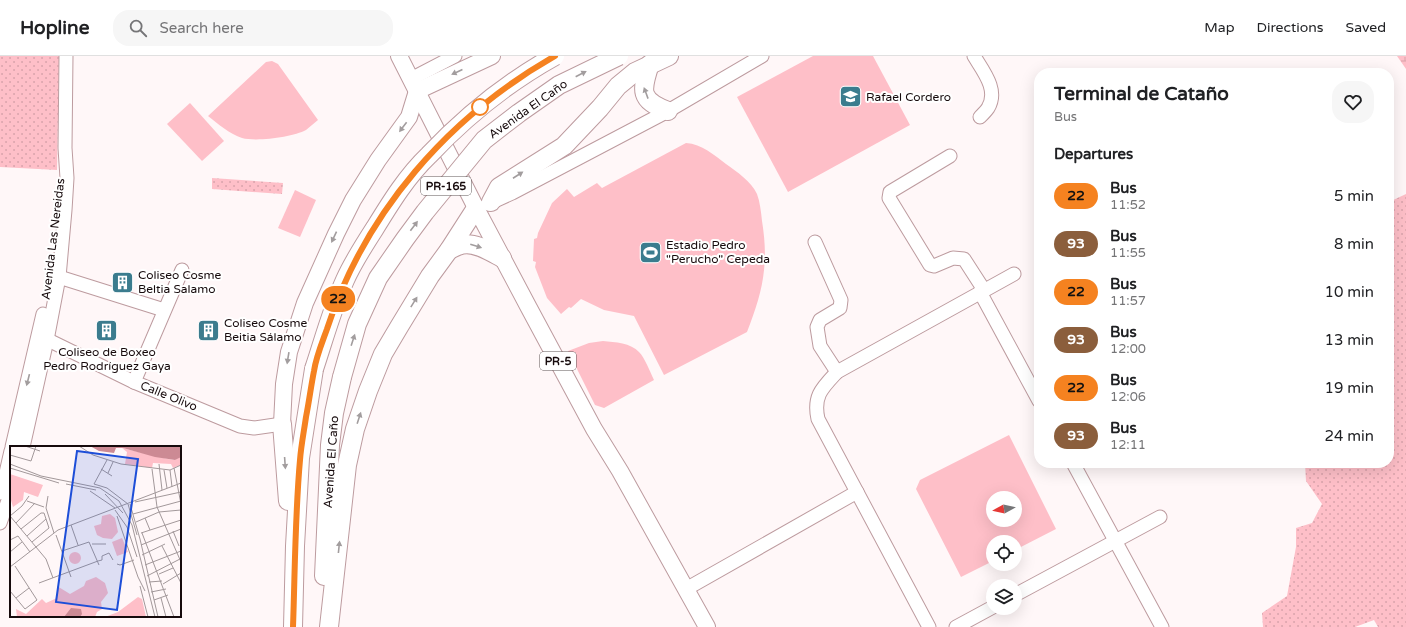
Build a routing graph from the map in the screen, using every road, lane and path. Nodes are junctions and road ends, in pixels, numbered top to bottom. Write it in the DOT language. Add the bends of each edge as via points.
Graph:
graph roads {
  1 [pos="66,56"];
  2 [pos="399,56"];
  3 [pos="455,56"];
  4 [pos="492,56"];
  5 [pos="555,56"];
  6 [pos="619,56"];
  7 [pos="669,56"];
  8 [pos="762,56"];
  9 [pos="974,56"];
  10 [pos="650,64"];
  11 [pos="414,85"];
  12 [pos="668,111"];
  13 [pos="980,117"];
  14 [pos="65,148"];
  15 [pos="950,156"];
  16 [pos="484,205"];
  17 [pos="816,242"];
  18 [pos="449,250"];
  19 [pos="502,258"];
  20 [pos="182,270"];
  21 [pos="1014,274"];
  22 [pos="59,278"];
  23 [pos="982,291"];
  24 [pos="164,310"];
  25 [pos="43,338"];
  26 [pos="837,372"];
  27 [pos="134,382"];
  28 [pos="1034,390"];
  29 [pos="282,424"];
  30 [pos="12,446"];
  31 [pos="23,446"];
  32 [pos="10,455"];
  33 [pos="1076,468"];
  34 [pos="857,492"];
  35 [pos="0,493"];
  36 [pos="10,495"];
  37 [pos="1160,517"];
  38 [pos="0,523"];
  39 [pos="1115,541"];
  40 [pos="295,546"];
  41 [pos="686,589"];
  42 [pos="1022,591"];
  43 [pos="986,611"];
  44 [pos="293,627"];
  45 [pos="322,627"];
  46 [pos="330,627"];
  47 [pos="707,627"];
  48 [pos="929,627"];
  49 [pos="956,627"];
  50 [pos="1162,627"];
  1 -- 14 [label="street, Avenida Las Nereidas"];
  2 -- 11 [label="main road, PR-5"];
  3 -- 11 [label="street"];
  4 -- 11 [label="main road, one-way"];
  5 -- 40 [label="highway, PR-165, bridge" via="527,72 487,101 428,155 393,199 345,280 314,369 300,458"];
  45 -- 6 [label="highway, Avenida El Caño / PR-165, one-way, bridge" via="330,445 334,413 357,324 378,278 421,217 484,140 559,85"];
  7 -- 10 [label="highway"];
  8 -- 12 [label="street"];
  9 -- 13 [label="street" via="991,87 992,98 989,107"];
  12 -- 10 [label="highway, one-way" via="650,102 645,95 643,85"];
  16 -- 10 [label="highway, one-way" via="499,188 564,146 618,86"];
  11 -- 16 [label="main road, PR-5"];
  11 -- 29 [label="main road, one-way" via="409,118 353,200 305,303 289,352"];
  12 -- 16 [label="street" via="512,193"];
  14 -- 22 [label="street, Avenida Las Nereidas" via="65,210"];
  14 -- 25 [label="street, Avenida Las Nereidas"];
  15 -- 23 [label="street" via="890,192 889,198 930,265 934,266 953,258 964,258"];
  16 -- 18 [label="highway"];
  16 -- 19 [label="main road, PR-5"];
  17 -- 26 [label="street" via="841,300 840,308 820,320 817,327 820,346"];
  18 -- 19 [label="highway, one-way" via="462,244 470,244"];
  46 -- 18 [label="highway, one-way" via="347,465 355,429 383,354 430,276"];
  19 -- 41 [label="main road, PR-5" via="594,429"];
  20 -- 24 [label="street"];
  21 -- 23 [label="street"];
  22 -- 24 [label="street"];
  22 -- 25 [label="street, Avenida Las Nereidas"];
  23 -- 26 [label="street"];
  23 -- 28 [label="street"];
  24 -- 27 [label="street"];
  25 -- 27 [label="street, Calle Olivo"];
  25 -- 30 [label="street, Avenida Las Nereidas, one-way"];
  25 -- 31 [label="street, Avenida Las Nereidas"];
  26 -- 34 [label="street" via="820,391 816,409 818,420"];
  27 -- 29 [label="street, Calle Olivo" via="240,426 254,428"];
  29 -- 40 [label="highway, one-way" via="289,522"];
  32 -- 35 [label="street"];
  33 -- 39 [label="street"];
  34 -- 41 [label="street"];
  34 -- 48 [label="street"];
  36 -- 38 [label="street"];
  37 -- 39 [label="street"];
  39 -- 42 [label="street"];
  39 -- 50 [label="street"];
  40 -- 44 [label="highway, PR-165"];
  41 -- 47 [label="main road, PR-5"];
  43 -- 49 [label="street"];
}
